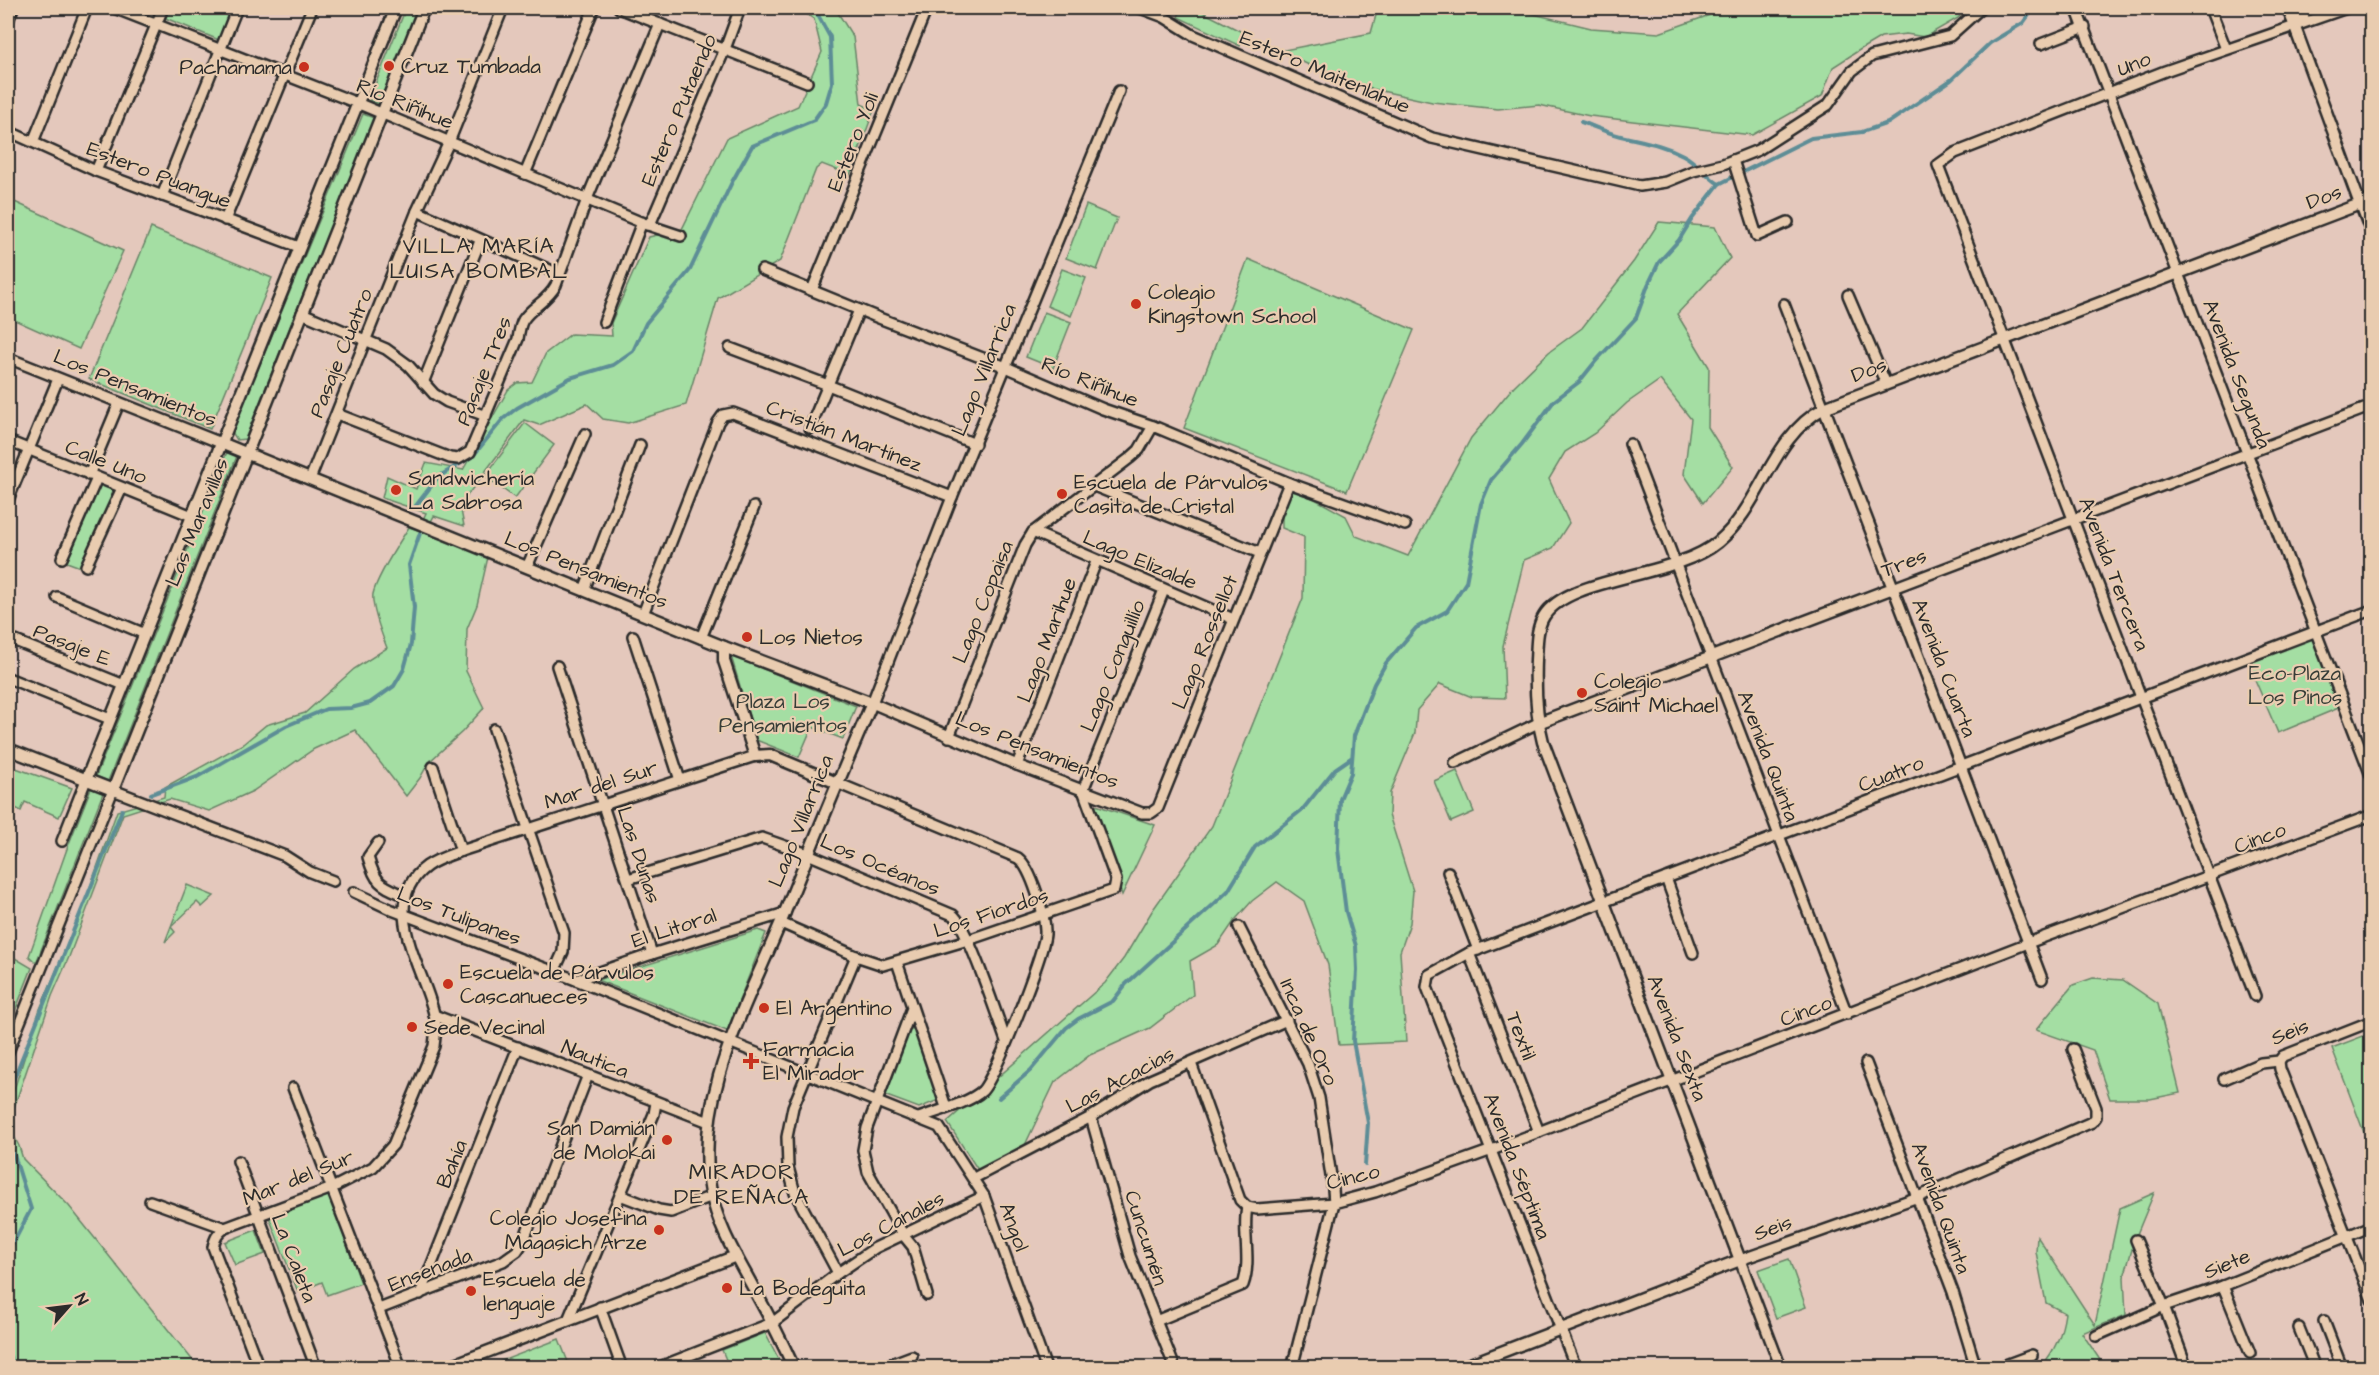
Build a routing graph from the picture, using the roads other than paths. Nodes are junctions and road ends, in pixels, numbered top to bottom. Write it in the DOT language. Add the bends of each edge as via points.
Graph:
graph roads {
  1 [pos="13,8"];
  2 [pos="87,8"];
  3 [pos="114,8"];
  4 [pos="163,8"];
  5 [pos="237,8"];
  6 [pos="312,8"];
  7 [pos="396,8"];
  8 [pos="424,8"];
  9 [pos="503,8"];
  10 [pos="594,8"];
  11 [pos="619,8"];
  12 [pos="740,8"];
  13 [pos="927,8"];
  14 [pos="1140,8"];
  15 [pos="1981,8"];
  16 [pos="2076,8"];
  17 [pos="2210,8"];
  18 [pos="2287,8"];
  19 [pos="2309,8"];
  20 [pos="2347,8"];
  21 [pos="1160,11"];
  22 [pos="8,21"];
  23 [pos="660,24"];
  24 [pos="156,25"];
  25 [pos="2294,25"];
  26 [pos="2085,27"];
  27 [pos="2041,44"];
  28 [pos="2226,49"];
  29 [pos="220,50"];
  30 [pos="724,50"];
  31 [pos="285,76"];
  32 [pos="807,82"];
  33 [pos="1119,91"];
  34 [pos="2110,93"];
  35 [pos="357,103"];
  36 [pos="382,114"];
  37 [pos="8,131"];
  38 [pos="33,142"];
  39 [pos="449,142"];
  40 [pos="1733,160"];
  41 [pos="1938,165"];
  42 [pos="96,171"];
  43 [pos="525,174"];
  44 [pos="162,196"];
  45 [pos="587,199"];
  46 [pos="2372,200"];
  47 [pos="2360,204"];
  48 [pos="417,212"];
  49 [pos="225,220"];
  50 [pos="1788,222"];
  51 [pos="645,224"];
  52 [pos="2372,235"];
  53 [pos="681,236"];
  54 [pos="480,241"];
  55 [pos="299,248"];
  56 [pos="762,270"];
  57 [pos="2179,273"];
  58 [pos="559,274"];
  59 [pos="812,290"];
  60 [pos="1848,295"];
  61 [pos="1784,304"];
  62 [pos="859,310"];
  63 [pos="302,313"];
  64 [pos="604,322"];
  65 [pos="367,339"];
  66 [pos="2005,339"];
  67 [pos="730,348"];
  68 [pos="8,358"];
  69 [pos="1006,367"];
  70 [pos="58,379"];
  71 [pos="423,383"];
  72 [pos="1886,384"];
  73 [pos="828,385"];
  74 [pos="119,403"];
  75 [pos="2372,406"];
  76 [pos="1824,408"];
  77 [pos="337,414"];
  78 [pos="486,416"];
  79 [pos="1153,426"];
  80 [pos="810,428"];
  81 [pos="585,434"];
  82 [pos="8,441"];
  83 [pos="221,443"];
  84 [pos="975,444"];
  85 [pos="1630,444"];
  86 [pos="640,445"];
  87 [pos="29,450"];
  88 [pos="245,453"];
  89 [pos="2248,453"];
  90 [pos="93,476"];
  91 [pos="310,479"];
  92 [pos="1289,483"];
  93 [pos="1094,486"];
  94 [pos="122,488"];
  95 [pos="952,496"];
  96 [pos="8,500"];
  97 [pos="754,507"];
  98 [pos="192,516"];
  99 [pos="2074,519"];
  100 [pos="1405,525"];
  101 [pos="1033,532"];
  102 [pos="1260,553"];
  103 [pos="63,558"];
  104 [pos="1096,562"];
  105 [pos="1676,564"];
  106 [pos="86,566"];
  107 [pos="526,567"];
  108 [pos="1893,588"];
  109 [pos="584,590"];
  110 [pos="1164,590"];
  111 [pos="57,597"];
  112 [pos="2372,610"];
  113 [pos="643,614"];
  114 [pos="1233,619"];
  115 [pos="2316,632"];
  116 [pos="145,634"];
  117 [pos="633,636"];
  118 [pos="8,638"];
  119 [pos="701,638"];
  120 [pos="724,647"];
  121 [pos="1711,657"];
  122 [pos="557,666"];
  123 [pos="8,678"];
  124 [pos="124,685"];
  125 [pos="2141,698"];
  126 [pos="872,703"];
  127 [pos="110,719"];
  128 [pos="1538,723"];
  129 [pos="494,729"];
  130 [pos="949,737"];
  131 [pos="8,748"];
  132 [pos="755,756"];
  133 [pos="1455,764"];
  134 [pos="1017,765"];
  135 [pos="1961,766"];
  136 [pos="433,767"];
  137 [pos="2372,778"];
  138 [pos="86,780"];
  139 [pos="680,780"];
  140 [pos="837,783"];
  141 [pos="113,790"];
  142 [pos="1083,790"];
  143 [pos="604,805"];
  144 [pos="1151,813"];
  145 [pos="2372,815"];
  146 [pos="528,830"];
  147 [pos="1779,836"];
  148 [pos="62,841"];
  149 [pos="378,843"];
  150 [pos="461,851"];
  151 [pos="808,854"];
  152 [pos="1449,872"];
  153 [pos="2210,876"];
  154 [pos="1666,878"];
  155 [pos="628,879"];
  156 [pos="333,881"];
  157 [pos="354,892"];
  158 [pos="406,897"];
  159 [pos="1603,902"];
  160 [pos="404,914"];
  161 [pos="1042,915"];
  162 [pos="783,918"];
  163 [pos="1239,927"];
  164 [pos="968,940"];
  165 [pos="2028,943"];
  166 [pos="1474,951"];
  167 [pos="1693,953"];
  168 [pos="652,954"];
  169 [pos="856,956"];
  170 [pos="897,962"];
  171 [pos="554,972"];
  172 [pos="1427,978"];
  173 [pos="576,980"];
  174 [pos="2042,980"];
  175 [pos="2255,996"];
  176 [pos="912,1008"];
  177 [pos="1847,1014"];
  178 [pos="434,1015"];
  179 [pos="1287,1020"];
  180 [pos="2372,1021"];
  181 [pos="1006,1041"];
  182 [pos="730,1044"];
  183 [pos="518,1047"];
  184 [pos="2073,1049"];
  185 [pos="8,1052"];
  186 [pos="2279,1061"];
  187 [pos="1191,1063"];
  188 [pos="1866,1063"];
  189 [pos="807,1073"];
  190 [pos="588,1075"];
  191 [pos="2223,1079"];
  192 [pos="1673,1081"];
  193 [pos="293,1088"];
  194 [pos="877,1101"];
  195 [pos="656,1103"];
  196 [pos="946,1107"];
  197 [pos="1091,1117"];
  198 [pos="919,1118"];
  199 [pos="709,1122"];
  200 [pos="1539,1132"];
  201 [pos="1492,1150"];
  202 [pos="238,1161"];
  203 [pos="974,1178"];
  204 [pos="332,1188"];
  205 [pos="620,1195"];
  206 [pos="712,1196"];
  207 [pos="984,1196"];
  208 [pos="1918,1197"];
  209 [pos="150,1201"];
  210 [pos="1334,1203"];
  211 [pos="1247,1207"];
  212 [pos="258,1216"];
  213 [pos="2372,1226"];
  214 [pos="225,1228"];
  215 [pos="2346,1235"];
  216 [pos="904,1236"];
  217 [pos="2136,1240"];
  218 [pos="736,1256"];
  219 [pos="1740,1260"];
  220 [pos="838,1273"];
  221 [pos="2223,1286"];
  222 [pos="420,1294"];
  223 [pos="927,1295"];
  224 [pos="2372,1300"];
  225 [pos="2164,1306"];
  226 [pos="600,1307"];
  227 [pos="379,1309"];
  228 [pos="568,1320"];
  229 [pos="1156,1321"];
  230 [pos="2324,1321"];
  231 [pos="772,1323"];
  232 [pos="2299,1328"];
  233 [pos="1560,1329"];
  234 [pos="2096,1336"];
  235 [pos="2250,1353"];
  236 [pos="2032,1355"];
  237 [pos="912,1356"];
  238 [pos="259,1368"];
  239 [pos="316,1368"];
  240 [pos="401,1368"];
  241 [pos="445,1368"];
  242 [pos="622,1368"];
  243 [pos="657,1368"];
  244 [pos="794,1368"];
  245 [pos="880,1368"];
  246 [pos="1046,1368"];
  247 [pos="1175,1368"];
  248 [pos="1292,1368"];
  249 [pos="1460,1368"];
  250 [pos="1576,1368"];
  251 [pos="1781,1368"];
  252 [pos="1976,1368"];
  253 [pos="1997,1368"];
  254 [pos="2187,1368"];
  255 [pos="2315,1368"];
  256 [pos="2343,1368"];
  1 -- 22 [label="street"];
  2 -- 38 [label="street"];
  3 -- 24 [label="street, Río Riñihue"];
  4 -- 24 [label="street"];
  5 -- 29 [label="street"];
  6 -- 31 [label="street"];
  7 -- 35 [label="street, Las Maravillas"];
  8 -- 36 [label="street, Las Maravillas"];
  9 -- 39 [label="street, Pasaje Cuatro"];
  10 -- 43 [label="street"];
  11 -- 23 [label="street"];
  12 -- 30 [label="street, Estero Putaendo"];
  13 -- 59 [label="street, Estero Yoli"];
  14 -- 21 [label="street, Estero Maitenlahue"];
  15 -- 40 [label="street, Estero Maitenlahue" via="1950,36 1872,56 1851,71 1828,105 1758,150"];
  16 -- 26 [label="street, Avenida Segunda"];
  17 -- 28 [label="street"];
  18 -- 25 [label="street"];
  19 -- 25 [label="street"];
  20 -- 25 [label="street, Uno"];
  21 -- 40 [label="street, Estero Maitenlahue" via="1193,35 1432,138 1640,186 1666,182"];
  23 -- 30 [label="street"];
  23 -- 45 [label="street, Pasaje Tres"];
  24 -- 29 [label="street, Río Riñihue"];
  24 -- 42 [label="street"];
  25 -- 28 [label="street, Uno"];
  25 -- 47 [label="street"];
  26 -- 27 [label="street"];
  26 -- 34 [label="street, Avenida Segunda"];
  28 -- 34 [label="street, Uno"];
  29 -- 31 [label="street, Río Riñihue"];
  29 -- 44 [label="street"];
  30 -- 32 [label="street"];
  30 -- 51 [label="street, Estero Putaendo" via="652,220"];
  31 -- 35 [label="street, Río Riñihue"];
  31 -- 49 [label="street"];
  33 -- 69 [label="street, Lago Villarrica"];
  34 -- 41 [label="street, Uno" via="1955,153"];
  34 -- 57 [label="street, Avenida Segunda"];
  35 -- 36 [label="street, Río Riñihue"];
  35 -- 55 [label="street, Las Maravillas"];
  36 -- 39 [label="street, Río Riñihue"];
  36 -- 63 [label="street, Las Maravillas"];
  37 -- 38 [label="street, Estero Puangue"];
  38 -- 42 [label="street, Estero Puangue"];
  39 -- 43 [label="street, Río Riñihue"];
  39 -- 48 [label="street, Pasaje Cuatro"];
  40 -- 50 [label="street" via="1757,236"];
  41 -- 66 [label="street, Avenida Tercera"];
  42 -- 44 [label="street, Estero Puangue"];
  43 -- 45 [label="street, Río Riñihue"];
  44 -- 49 [label="street, Estero Puangue"];
  45 -- 51 [label="street, Río Riñihue"];
  45 -- 58 [label="street, Pasaje Tres"];
  46 -- 47 [label="street, Dos"];
  47 -- 52 [label="street"];
  47 -- 57 [label="street, Dos"];
  48 -- 54 [label="street"];
  48 -- 65 [label="street, Pasaje Cuatro"];
  49 -- 55 [label="street, Estero Puangue"];
  51 -- 53 [label="street, Río Riñihue"];
  51 -- 64 [label="street, Estero Putaendo"];
  54 -- 58 [label="street"];
  54 -- 71 [label="street"];
  55 -- 83 [label="street, Las Maravillas"];
  56 -- 59 [label="street, Río Riñihue"];
  57 -- 66 [label="street, Dos"];
  57 -- 89 [label="street, Avenida Segunda"];
  58 -- 78 [label="street, Pasaje Tres" via="550,296 521,323"];
  59 -- 62 [label="street, Río Riñihue"];
  60 -- 72 [label="street"];
  61 -- 76 [label="street, Avenida Cuarta"];
  62 -- 69 [label="street, Río Riñihue"];
  62 -- 73 [label="street"];
  63 -- 65 [label="street"];
  63 -- 88 [label="street, Las Maravillas"];
  65 -- 71 [label="street" via="398,357"];
  65 -- 77 [label="street, Pasaje Cuatro"];
  66 -- 72 [label="street, Dos"];
  66 -- 99 [label="street, Avenida Tercera"];
  67 -- 73 [label="street"];
  68 -- 70 [label="street, Los Pensamientos"];
  69 -- 79 [label="street, Río Riñihue"];
  69 -- 84 [label="street, Lago Villarrica"];
  70 -- 74 [label="street, Los Pensamientos"];
  70 -- 87 [label="street"];
  71 -- 78 [label="street" via="447,402"];
  72 -- 76 [label="street, Dos"];
  73 -- 80 [label="street"];
  73 -- 84 [label="street"];
  74 -- 83 [label="street, Los Pensamientos"];
  74 -- 90 [label="street"];
  75 -- 89 [label="street, Tres"];
  76 -- 105 [label="street, Dos" via="1787,439 1727,534 1708,550"];
  76 -- 108 [label="street, Avenida Cuarta"];
  77 -- 78 [label="street, Pasaje Tres" via="458,459 470,452"];
  77 -- 91 [label="street, Pasaje Cuatro"];
  79 -- 92 [label="street, Río Riñihue"];
  79 -- 93 [label="street, Lago Copaisa" via="1138,450"];
  81 -- 107 [label="street"];
  82 -- 87 [label="street, Calle Uno"];
  83 -- 88 [label="street, Los Pensamientos"];
  83 -- 98 [label="street, Las Maravillas"];
  84 -- 95 [label="street, Lago Villarrica"];
  85 -- 105 [label="street, Avenida Quinta"];
  86 -- 109 [label="street"];
  87 -- 90 [label="street, Calle Uno"];
  87 -- 96 [label="street"];
  88 -- 91 [label="street, Los Pensamientos"];
  88 -- 141 [label="street, Las Maravillas"];
  89 -- 99 [label="street, Tres"];
  89 -- 115 [label="street, Avenida Segunda"];
  90 -- 94 [label="street, Calle Uno"];
  90 -- 103 [label="street"];
  91 -- 107 [label="street, Los Pensamientos"];
  92 -- 100 [label="street, Río Riñihue"];
  92 -- 102 [label="street, Lago Rossellot"];
  93 -- 101 [label="street, Lago Copaisa"];
  93 -- 102 [label="street"];
  94 -- 98 [label="street, Calle Uno"];
  94 -- 106 [label="street"];
  95 -- 113 [label="street, Cristián Martínez" via="733,413 723,415"];
  95 -- 126 [label="street, Lago Villarrica"];
  97 -- 119 [label="street"];
  98 -- 116 [label="street, Las Maravillas"];
  99 -- 108 [label="street, Tres"];
  99 -- 125 [label="street, Avenida Tercera"];
  101 -- 104 [label="street, Lago Elizalde"];
  101 -- 130 [label="street, Lago Copaisa"];
  102 -- 114 [label="street, Lago Rossellot"];
  104 -- 110 [label="street, Lago Elizalde"];
  104 -- 134 [label="street, Lago Marihue"];
  105 -- 121 [label="street, Avenida Quinta"];
  105 -- 128 [label="street, Dos" via="1588,588 1566,597 1548,611 1538,635"];
  107 -- 109 [label="street, Los Pensamientos"];
  108 -- 121 [label="street, Tres"];
  108 -- 135 [label="street, Avenida Cuarta"];
  109 -- 113 [label="street, Los Pensamientos"];
  110 -- 114 [label="street, Lago Elizalde"];
  110 -- 142 [label="street, Lago Conguillío"];
  111 -- 116 [label="street"];
  112 -- 115 [label="street, Cuatro"];
  113 -- 119 [label="street, Los Pensamientos"];
  114 -- 144 [label="street, Lago Rossellot" via="1158,808"];
  115 -- 125 [label="street, Cuatro"];
  115 -- 137 [label="street, Avenida Segunda"];
  116 -- 124 [label="street, Las Maravillas"];
  117 -- 139 [label="street"];
  118 -- 124 [label="street, Pasaje E"];
  119 -- 120 [label="street, Los Pensamientos"];
  120 -- 126 [label="street, Los Pensamientos"];
  120 -- 132 [label="street" via="724,661"];
  121 -- 128 [label="street, Tres"];
  121 -- 147 [label="street, Avenida Quinta"];
  122 -- 143 [label="street, Las Dunas"];
  123 -- 127 [label="street"];
  124 -- 127 [label="street, Las Maravillas"];
  125 -- 135 [label="street, Cuatro"];
  125 -- 153 [label="street, Avenida Tercera"];
  126 -- 130 [label="street, Los Pensamientos"];
  126 -- 140 [label="street, Lago Villarrica"];
  127 -- 138 [label="street, Las Maravillas"];
  128 -- 133 [label="street, Tres"];
  128 -- 159 [label="street, Avenida Sexta"];
  129 -- 146 [label="street"];
  130 -- 134 [label="street, Los Pensamientos"];
  131 -- 138 [label="street"];
  132 -- 139 [label="street, Mar del Sur"];
  132 -- 140 [label="street, Mar del Sur" via="770,755"];
  134 -- 142 [label="street, Los Pensamientos"];
  135 -- 147 [label="street, Cuatro"];
  135 -- 165 [label="street, Avenida Cuarta"];
  136 -- 150 [label="street"];
  138 -- 141 [label="street"];
  138 -- 148 [label="street, Las Maravillas"];
  139 -- 143 [label="street, Mar del Sur"];
  140 -- 151 [label="street, Lago Villarrica"];
  140 -- 161 [label="street, Mar del Sur" via="1018,858 1029,871"];
  141 -- 156 [label="street" via="285,856"];
  141 -- 185 [label="street, Las Maravillas"];
  142 -- 144 [label="street, Los Pensamientos"];
  142 -- 161 [label="street, Los Fiordos" via="1116,887"];
  143 -- 146 [label="street, Mar del Sur"];
  143 -- 155 [label="street, Las Dunas"];
  145 -- 153 [label="street, Cinco"];
  146 -- 150 [label="street, Mar del Sur"];
  146 -- 171 [label="street" via="564,938"];
  147 -- 154 [label="street, Cuatro"];
  147 -- 177 [label="street, Avenida Quinta"];
  149 -- 158 [label="street" via="368,857 374,878"];
  150 -- 158 [label="street, Mar del Sur" via="426,867"];
  151 -- 155 [label="street, Los Océanos" via="768,839 755,839"];
  151 -- 162 [label="street, Lago Villarrica"];
  151 -- 164 [label="street, Los Océanos" via="953,915"];
  152 -- 166 [label="street, Textil"];
  153 -- 165 [label="street, Cinco"];
  153 -- 175 [label="street, Avenida Tercera"];
  154 -- 159 [label="street, Cuatro"];
  154 -- 167 [label="street"];
  155 -- 168 [label="street, Las Dunas"];
  157 -- 160 [label="street, Los Tulipanes"];
  158 -- 160 [label="street, Mar del Sur"];
  159 -- 166 [label="street, Cuatro"];
  159 -- 192 [label="street, Avenida Sexta"];
  160 -- 171 [label="street, Los Tulipanes"];
  160 -- 178 [label="street, Mar del Sur" via="406,933"];
  161 -- 164 [label="street, Los Fiordos"];
  161 -- 181 [label="street, Mar del Sur" via="1044,941"];
  162 -- 168 [label="street, El Litoral"];
  162 -- 169 [label="street, Los Fiordos"];
  162 -- 182 [label="street, Lago Villarrica"];
  163 -- 179 [label="street, Inca de Oro"];
  164 -- 170 [label="street, Los Fiordos"];
  164 -- 181 [label="street, Los Océanos"];
  165 -- 174 [label="street, Avenida Cuarta"];
  165 -- 177 [label="street, Cinco"];
  166 -- 172 [label="street, Cuatro"];
  166 -- 200 [label="street, Textil"];
  168 -- 173 [label="street, El Litoral"];
  169 -- 170 [label="street, Los Fiordos" via="883,965"];
  169 -- 189 [label="street"];
  170 -- 176 [label="street"];
  171 -- 173 [label="street, Los Tulipanes"];
  172 -- 201 [label="street, Avenida Séptima" via="1427,987"];
  173 -- 182 [label="street, Los Tulipanes"];
  176 -- 194 [label="street"];
  176 -- 196 [label="street"];
  177 -- 192 [label="street, Cinco"];
  178 -- 183 [label="street, Nautica"];
  178 -- 204 [label="street, Mar del Sur" via="434,1046 393,1145 373,1167"];
  179 -- 187 [label="street, Las Acacias"];
  179 -- 210 [label="street, Inca de Oro" via="1319,1098"];
  180 -- 186 [label="street, Seis" via="2283,1056"];
  181 -- 196 [label="street, Mar del Sur" via="984,1089"];
  182 -- 189 [label="street, Los Tulipanes"];
  182 -- 199 [label="street, Lago Villarrica"];
  183 -- 190 [label="street, Nautica"];
  183 -- 222 [label="street, Bahía"];
  184 -- 208 [label="street, Seis" via="2096,1108 2092,1122"];
  186 -- 191 [label="street, Seis" via="2261,1063"];
  186 -- 215 [label="street"];
  187 -- 197 [label="street, Las Acacias" via="1150,1080"];
  187 -- 211 [label="street" via="1240,1200"];
  188 -- 208 [label="street, Avenida Quinta"];
  189 -- 194 [label="street, Los Tulipanes"];
  189 -- 220 [label="street" via="789,1122 788,1167 800,1204"];
  190 -- 195 [label="street, Nautica"];
  190 -- 222 [label="street, Ensenada" via="520,1247 503,1261"];
  192 -- 200 [label="street, Cinco"];
  192 -- 219 [label="street, Avenida Sexta"];
  193 -- 204 [label="street"];
  194 -- 198 [label="street, Los Tulipanes"];
  194 -- 216 [label="street" via="865,1135 863,1158"];
  195 -- 199 [label="street, Nautica"];
  195 -- 205 [label="street"];
  196 -- 198 [label="street, Mar del Sur"];
  197 -- 203 [label="street, Las Acacias"];
  197 -- 229 [label="street, Cuncumén" via="1130,1256"];
  198 -- 203 [label="street, Angol" via="939,1127"];
  199 -- 206 [label="street, Lago Villarrica" via="707,1154"];
  200 -- 201 [label="street, Cinco"];
  201 -- 210 [label="street, Cinco"];
  201 -- 233 [label="street, Avenida Séptima"];
  202 -- 212 [label="street, La Caleta"];
  203 -- 207 [label="street, Angol"];
  204 -- 212 [label="street, Mar del Sur"];
  204 -- 227 [label="street"];
  205 -- 206 [label="street" via="671,1212"];
  205 -- 228 [label="street"];
  206 -- 218 [label="street, Lago Villarrica"];
  207 -- 216 [label="street, Los Canales"];
  207 -- 246 [label="street, Angol"];
  208 -- 219 [label="street, Seis"];
  208 -- 252 [label="street, Avenida Quinta"];
  209 -- 214 [label="street, Mar del Sur"];
  210 -- 211 [label="street, Cinco"];
  210 -- 248 [label="street, Inca de Oro"];
  211 -- 229 [label="street" via="1247,1272 1243,1285"];
  212 -- 214 [label="street, Mar del Sur"];
  212 -- 239 [label="street, La Caleta"];
  213 -- 215 [label="street, Siete"];
  214 -- 238 [label="street" via="217,1234 213,1247"];
  215 -- 221 [label="street, Siete"];
  215 -- 224 [label="street"];
  216 -- 220 [label="street, Los Canales" via="875,1248"];
  216 -- 223 [label="street" via="913,1247"];
  217 -- 225 [label="street"];
  218 -- 226 [label="street"];
  218 -- 231 [label="street, Lago Villarrica"];
  219 -- 233 [label="street, Seis"];
  219 -- 251 [label="street, Avenida Sexta"];
  220 -- 231 [label="street, Los Canales"];
  221 -- 225 [label="street, Siete"];
  221 -- 235 [label="street"];
  222 -- 227 [label="street, Ensenada"];
  225 -- 234 [label="street, Siete"];
  225 -- 254 [label="street"];
  226 -- 228 [label="street"];
  226 -- 242 [label="street"];
  227 -- 240 [label="street"];
  228 -- 241 [label="street"];
  229 -- 247 [label="street, Cuncumén"];
  230 -- 256 [label="street"];
  231 -- 243 [label="street, Los Canales"];
  231 -- 244 [label="street, Lago Villarrica"];
  232 -- 255 [label="street"];
  233 -- 249 [label="street, Seis"];
  233 -- 250 [label="street, Avenida Séptima"];
  236 -- 253 [label="street"];
  237 -- 245 [label="street"];
}
